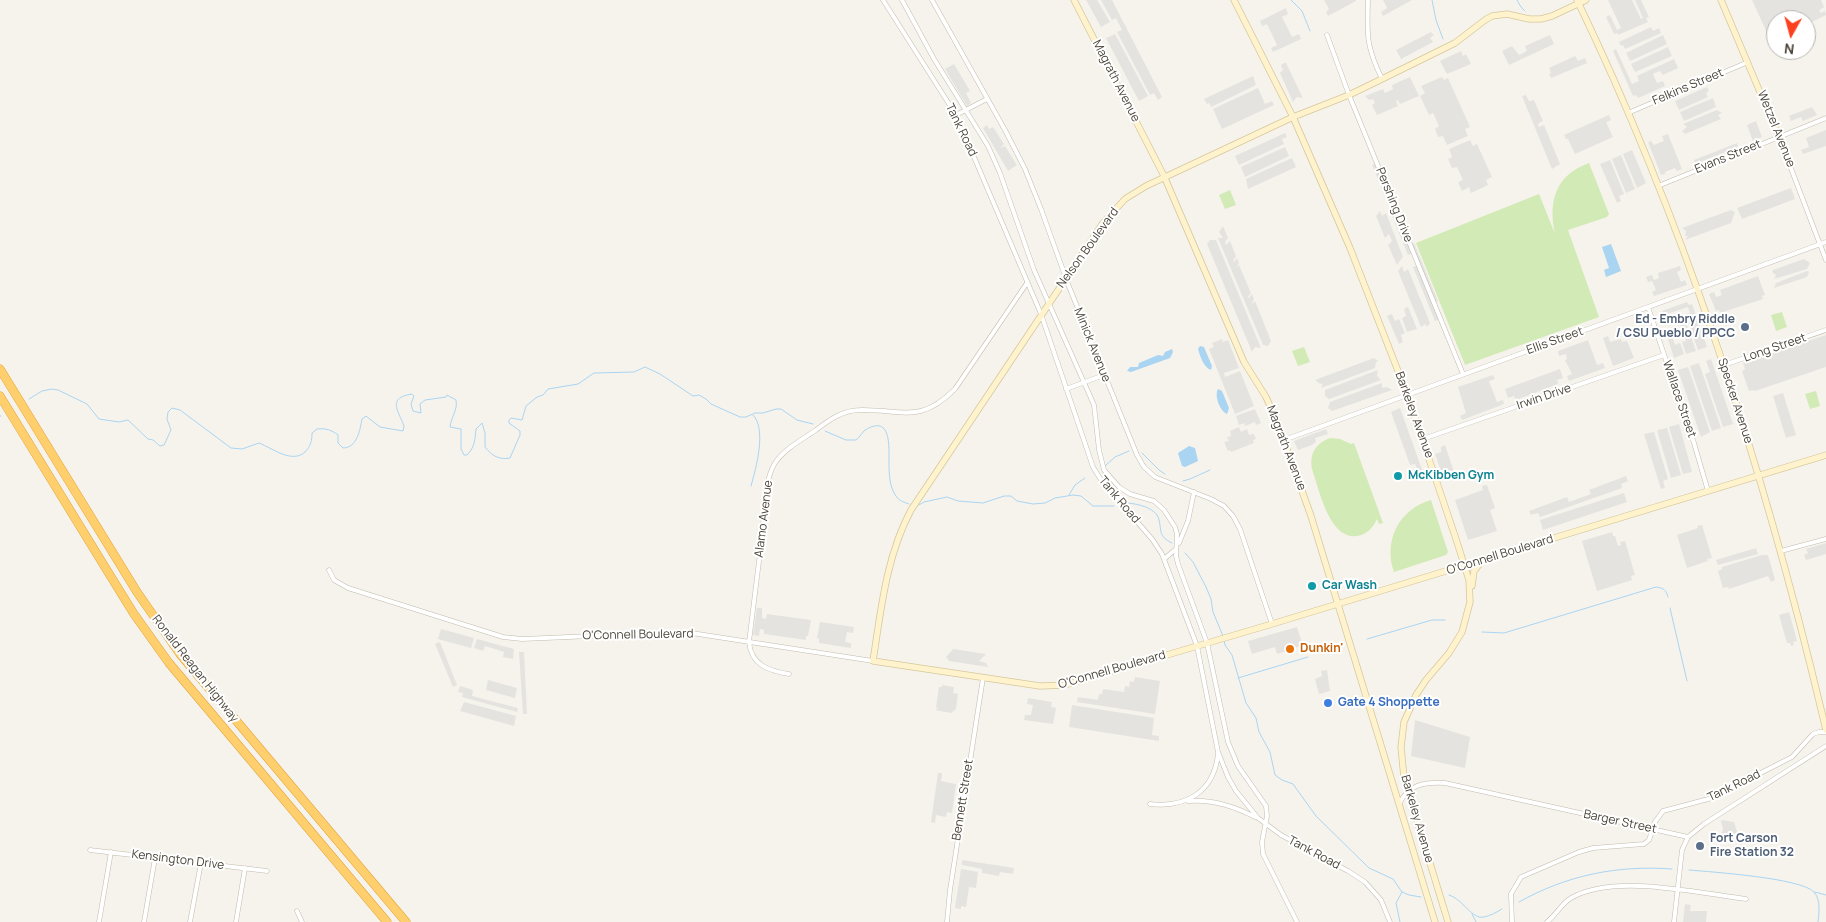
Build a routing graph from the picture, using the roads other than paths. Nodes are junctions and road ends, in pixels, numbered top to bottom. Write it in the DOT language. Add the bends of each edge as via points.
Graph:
graph roads {
  1 [pos="883,0"];
  2 [pos="902,0"];
  3 [pos="932,0"];
  4 [pos="1074,0"];
  5 [pos="1234,0"];
  6 [pos="1368,0"];
  7 [pos="1586,0"];
  8 [pos="1721,0"];
  9 [pos="1578,2"];
  10 [pos="1327,35"];
  11 [pos="1748,62"];
  12 [pos="1382,79"];
  13 [pos="1349,95"];
  14 [pos="987,99"];
  15 [pos="965,110"];
  16 [pos="1628,113"];
  17 [pos="956,115"];
  18 [pos="1293,117"];
  19 [pos="1826,118"];
  20 [pos="1779,137"];
  21 [pos="1164,176"];
  22 [pos="1658,186"];
  23 [pos="1826,242"];
  24 [pos="1820,244"];
  25 [pos="1826,260"];
  26 [pos="1065,278"];
  27 [pos="1027,283"];
  28 [pos="1697,289"];
  29 [pos="1048,303"];
  30 [pos="1648,307"];
  31 [pos="1041,314"];
  32 [pos="1826,330"];
  33 [pos="1664,354"];
  34 [pos="1724,365"];
  35 [pos="0,369"];
  36 [pos="1463,374"];
  37 [pos="1104,375"];
  38 [pos="1085,382"];
  39 [pos="1066,389"];
  40 [pos="1407,394"];
  41 [pos="0,396"];
  42 [pos="1423,439"];
  43 [pos="1284,440"];
  44 [pos="1826,455"];
  45 [pos="1759,475"];
  46 [pos="1708,491"];
  47 [pos="1194,492"];
  48 [pos="1826,539"];
  49 [pos="1177,548"];
  50 [pos="1781,551"];
  51 [pos="1164,560"];
  52 [pos="1484,560"];
  53 [pos="1465,566"];
  54 [pos="329,570"];
  55 [pos="1470,602"];
  56 [pos="1338,604"];
  57 [pos="1272,624"];
  58 [pos="749,642"];
  59 [pos="1207,643"];
  60 [pos="1197,646"];
  61 [pos="873,661"];
  62 [pos="789,674"];
  63 [pos="982,678"];
  64 [pos="1826,731"];
  65 [pos="1826,746"];
  66 [pos="1218,752"];
  67 [pos="1408,790"];
  68 [pos="1183,802"];
  69 [pos="1150,804"];
  70 [pos="1399,804"];
  71 [pos="1258,818"];
  72 [pos="1265,824"];
  73 [pos="1653,829"];
  74 [pos="1688,837"];
  75 [pos="90,850"];
  76 [pos="111,852"];
  77 [pos="155,858"];
  78 [pos="201,863"];
  79 [pos="245,868"];
  80 [pos="267,871"];
  81 [pos="1678,890"];
  82 [pos="1746,899"];
  83 [pos="298,911"];
  84 [pos="99,922"];
  85 [pos="144,922"];
  86 [pos="190,922"];
  87 [pos="236,922"];
  88 [pos="302,922"];
  89 [pos="387,922"];
  90 [pos="406,922"];
  91 [pos="947,922"];
  92 [pos="1298,922"];
  93 [pos="1390,922"];
  94 [pos="1435,922"];
  95 [pos="1448,922"];
  96 [pos="1512,922"];
  97 [pos="1547,922"];
  98 [pos="1674,922"];
  1 -- 17 [label="street, Tank Road"];
  2 -- 15 [label="street"];
  3 -- 14 [label="street, Minick Avenue"];
  4 -- 21 [label="main road, Magrath Avenue"];
  5 -- 18 [label="main road, Barkeley Avenue"];
  6 -- 12 [label="street" via="1367,41"];
  7 -- 9 [label="main road, Nelson Boulevard"];
  8 -- 11 [label="main road, Wetzel Avenue"];
  9 -- 12 [label="main road, Nelson Boulevard" via="1541,19 1507,14 1492,16 1456,43"];
  9 -- 16 [label="main road, Specker Avenue"];
  10 -- 13 [label="street, Pershing Drive"];
  11 -- 16 [label="street, Felkins Street"];
  11 -- 20 [label="main road, Wetzel Avenue"];
  12 -- 13 [label="main road, Nelson Boulevard"];
  13 -- 18 [label="main road, Nelson Boulevard"];
  13 -- 36 [label="street, Pershing Drive"];
  14 -- 15 [label="street"];
  14 -- 26 [label="street, Minick Avenue" via="1024,169"];
  15 -- 17 [label="street"];
  15 -- 29 [label="street" via="988,146"];
  16 -- 22 [label="main road, Specker Avenue"];
  17 -- 27 [label="street, Tank Road"];
  18 -- 21 [label="main road, Nelson Boulevard"];
  18 -- 40 [label="main road, Barkeley Avenue" via="1350,248"];
  19 -- 20 [label="street, Evans Street"];
  20 -- 22 [label="street, Evans Street"];
  20 -- 24 [label="street, Wetzel Avenue"];
  21 -- 26 [label="main road, Nelson Boulevard" via="1133,193 1116,207"];
  21 -- 43 [label="main road, Magrath Avenue" via="1244,362 1266,397"];
  22 -- 28 [label="main road, Specker Avenue"];
  23 -- 24 [label="street, Ellis Street"];
  24 -- 25 [label="street, Wetzel Avenue"];
  24 -- 28 [label="street, Ellis Street"];
  26 -- 29 [label="main road, Nelson Boulevard"];
  26 -- 37 [label="street, Minick Avenue"];
  27 -- 31 [label="street, Tank Road"];
  27 -- 58 [label="street, Alamo Avenue" via="955,389 941,400 910,413 860,410 844,413 825,423 778,459 771,470 767,490"];
  28 -- 30 [label="street, Ellis Street"];
  28 -- 34 [label="main road, Specker Avenue"];
  29 -- 31 [label="main road, Nelson Boulevard"];
  29 -- 38 [label="street"];
  30 -- 33 [label="street, Wallace Street"];
  30 -- 36 [label="street, Ellis Street"];
  31 -- 39 [label="street, Tank Road"];
  31 -- 61 [label="main road, Nelson Boulevard" via="906,518 886,576"];
  32 -- 34 [label="street, Long Street"];
  33 -- 42 [label="street, Irwin Drive"];
  33 -- 46 [label="street, Wallace Street"];
  34 -- 45 [label="main road, Specker Avenue"];
  35 -- 90 [label="highway, Ronald Reagan Highway" via="136,592 174,646"];
  36 -- 40 [label="street, Ellis Street"];
  37 -- 38 [label="street"];
  37 -- 47 [label="street, Minick Avenue" via="1144,467 1159,479"];
  38 -- 39 [label="street"];
  38 -- 49 [label="street" via="1094,405 1104,470 1130,494 1160,505 1175,527"];
  39 -- 51 [label="street, Tank Road" via="1096,474 1156,544"];
  40 -- 42 [label="main road, Barkeley Avenue"];
  40 -- 43 [label="street, Ellis Street"];
  41 -- 89 [label="highway, Ronald Reagan Highway" via="134,614 170,663"];
  42 -- 53 [label="main road, Barkeley Avenue"];
  43 -- 56 [label="main road, Magrath Avenue"];
  44 -- 45 [label="main road, O'Connell Boulevard"];
  45 -- 46 [label="main road, O'Connell Boulevard"];
  45 -- 50 [label="main road, Specker Avenue"];
  46 -- 52 [label="main road, O'Connell Boulevard"];
  47 -- 49 [label="street" via="1188,521"];
  47 -- 57 [label="street, Minick Avenue" via="1224,506 1238,523"];
  48 -- 50 [label="street"];
  49 -- 51 [label="street"];
  49 -- 59 [label="street" via="1178,564"];
  50 -- 64 [label="main road, Specker Avenue"];
  51 -- 60 [label="street, Tank Road"];
  52 -- 53 [label="main road, O'Connell Boulevard"];
  52 -- 55 [label="main road" via="1473,573"];
  53 -- 55 [label="main road, Barkeley Avenue"];
  53 -- 56 [label="main road, O'Connell Boulevard"];
  54 -- 58 [label="street, O'Connell Boulevard" via="334,580 348,588 502,637 522,639 677,632"];
  55 -- 67 [label="main road, Barkeley Avenue" via="1459,638 1419,689 1404,722 1400,753"];
  56 -- 57 [label="main road, O'Connell Boulevard"];
  56 -- 70 [label="main road, Magrath Avenue"];
  57 -- 59 [label="main road, O'Connell Boulevard"];
  58 -- 61 [label="street, O'Connell Boulevard"];
  58 -- 62 [label="street" via="754,658 761,666"];
  59 -- 60 [label="main road, O'Connell Boulevard"];
  59 -- 72 [label="street" via="1228,742 1238,766 1266,806"];
  60 -- 63 [label="main road, O'Connell Boulevard" via="1054,687"];
  60 -- 66 [label="street, Tank Road"];
  61 -- 63 [label="main road, O'Connell Boulevard"];
  63 -- 91 [label="street, Bennett Street"];
  64 -- 73 [label="street, Tank Road" via="1807,738 1792,757 1712,798 1664,811"];
  65 -- 74 [label="street"];
  66 -- 68 [label="street" via="1207,785"];
  66 -- 71 [label="street, Tank Road" via="1236,791"];
  67 -- 70 [label="street"];
  67 -- 73 [label="street, Barger Street" via="1421,784 1444,783"];
  67 -- 95 [label="main road, Barkeley Avenue"];
  68 -- 69 [label="street"];
  68 -- 71 [label="street" via="1222,804"];
  70 -- 94 [label="main road, Magrath Avenue"];
  71 -- 72 [label="street, Tank Road"];
  72 -- 92 [label="street" via="1263,854"];
  72 -- 93 [label="street, Tank Road" via="1360,878 1376,894"];
  73 -- 74 [label="street, Barger Street"];
  73 -- 96 [label="street, Tank Road" via="1644,844 1593,848 1521,877 1511,894"];
  74 -- 81 [label="street" via="1682,850"];
  75 -- 76 [label="street, Kensington Drive"];
  76 -- 77 [label="street, Kensington Drive"];
  76 -- 84 [label="street"];
  77 -- 78 [label="street, Kensington Drive"];
  77 -- 85 [label="street"];
  78 -- 79 [label="street, Kensington Drive"];
  78 -- 86 [label="street"];
  79 -- 80 [label="street, Kensington Drive"];
  79 -- 87 [label="street"];
  81 -- 82 [label="street"];
  81 -- 97 [label="street" via="1640,886 1589,890 1570,898"];
  81 -- 98 [label="street"];
  83 -- 88 [label="street"];
}
